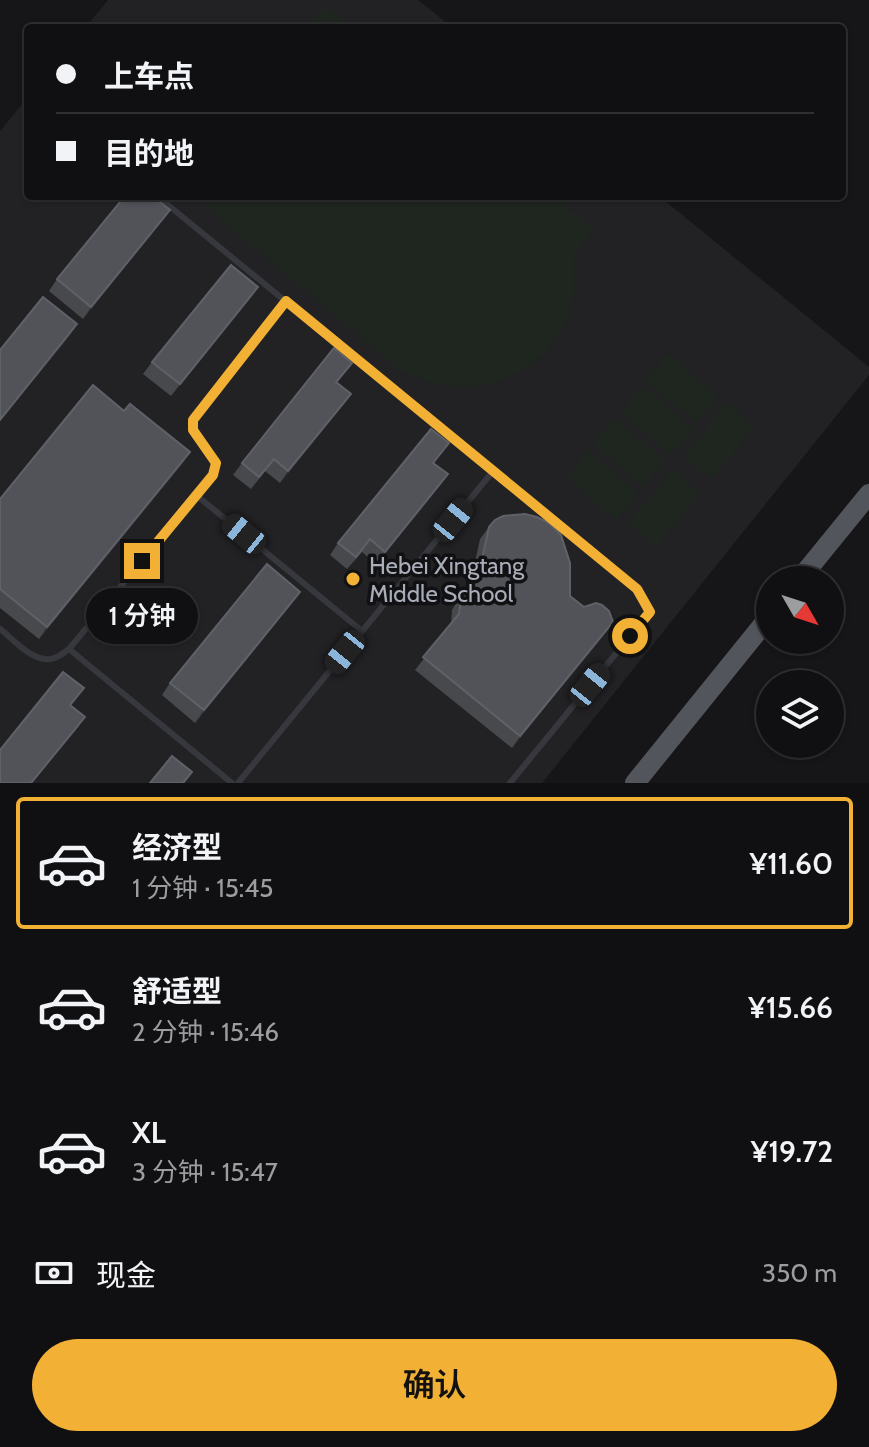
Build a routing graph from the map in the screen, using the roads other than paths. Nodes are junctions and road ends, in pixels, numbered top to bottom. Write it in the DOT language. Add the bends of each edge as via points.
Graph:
graph roads {
  1 [pos="162,200"];
  2 [pos="286,301"];
  3 [pos="489,476"];
  4 [pos="869,494"];
  5 [pos="196,495"];
  6 [pos="810,566"];
  7 [pos="0,629"];
  8 [pos="362,631"];
  9 [pos="756,633"];
  10 [pos="69,649"];
  11 [pos="232,783"];
  12 [pos="238,783"];
  13 [pos="510,783"];
  14 [pos="635,783"];
  1 -- 2 [label="lane"];
  2 -- 5 [label="lane" via="193,420 193,430 216,463"];
  2 -- 13 [label="lane" via="637,589 650,612"];
  3 -- 8 [label="lane"];
  4 -- 6 [label="main road"];
  5 -- 8 [label="lane"];
  5 -- 10 [label="lane"];
  7 -- 10 [label="lane" via="46,660"];
  8 -- 12 [label="lane"];
  9 -- 14 [label="main road"];
  10 -- 11 [label="lane"];
}
